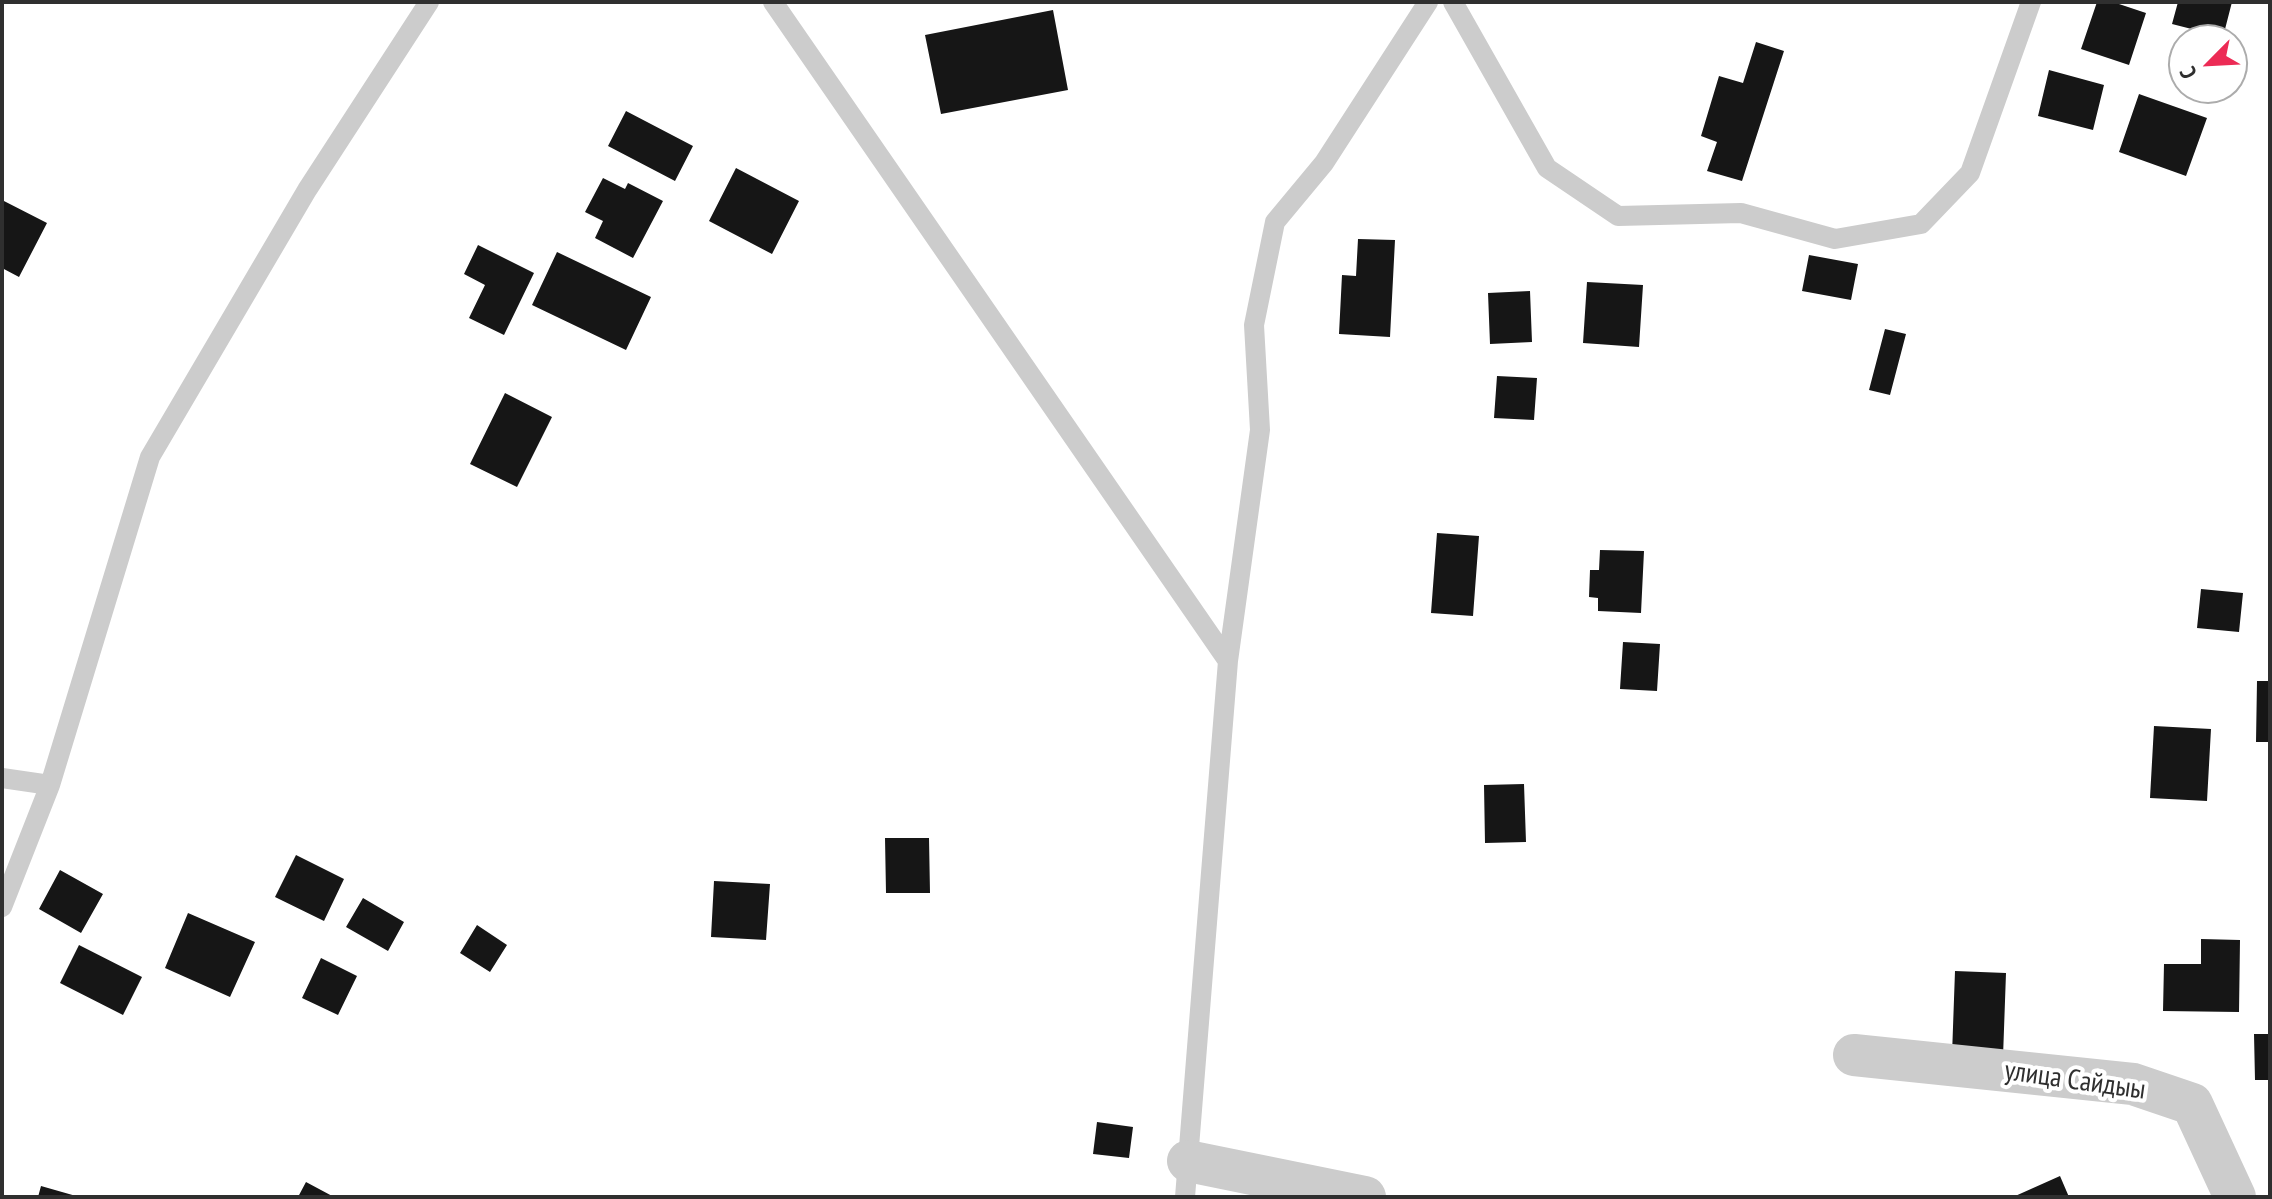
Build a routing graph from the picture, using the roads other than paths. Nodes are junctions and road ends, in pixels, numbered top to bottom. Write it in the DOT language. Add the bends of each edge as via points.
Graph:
graph roads {
  1 [pos="429,2"];
  2 [pos="773,2"];
  3 [pos="1428,2"];
  4 [pos="1453,2"];
  5 [pos="2031,2"];
  6 [pos="1228,661"];
  7 [pos="2,778"];
  8 [pos="50,785"];
  9 [pos="2,907"];
  10 [pos="1854,1055"];
  11 [pos="1186,1179"];
  12 [pos="1365,1197"];
  13 [pos="2235,1197"];
  1 -- 8 [label="lane" via="307,190 150,457"];
  2 -- 6 [label="lane"];
  3 -- 6 [label="lane" via="1324,163 1275,222 1254,325 1260,430"];
  4 -- 5 [label="lane" via="1547,168 1618,216 1741,213 1835,239 1921,224 1970,173"];
  6 -- 11 [label="lane"];
  7 -- 8 [label="lane"];
  8 -- 9 [label="lane"];
  10 -- 13 [label="street, улица Сайдыы" via="2133,1084 2192,1104"];
  11 -- 12 [label="street"];
}
